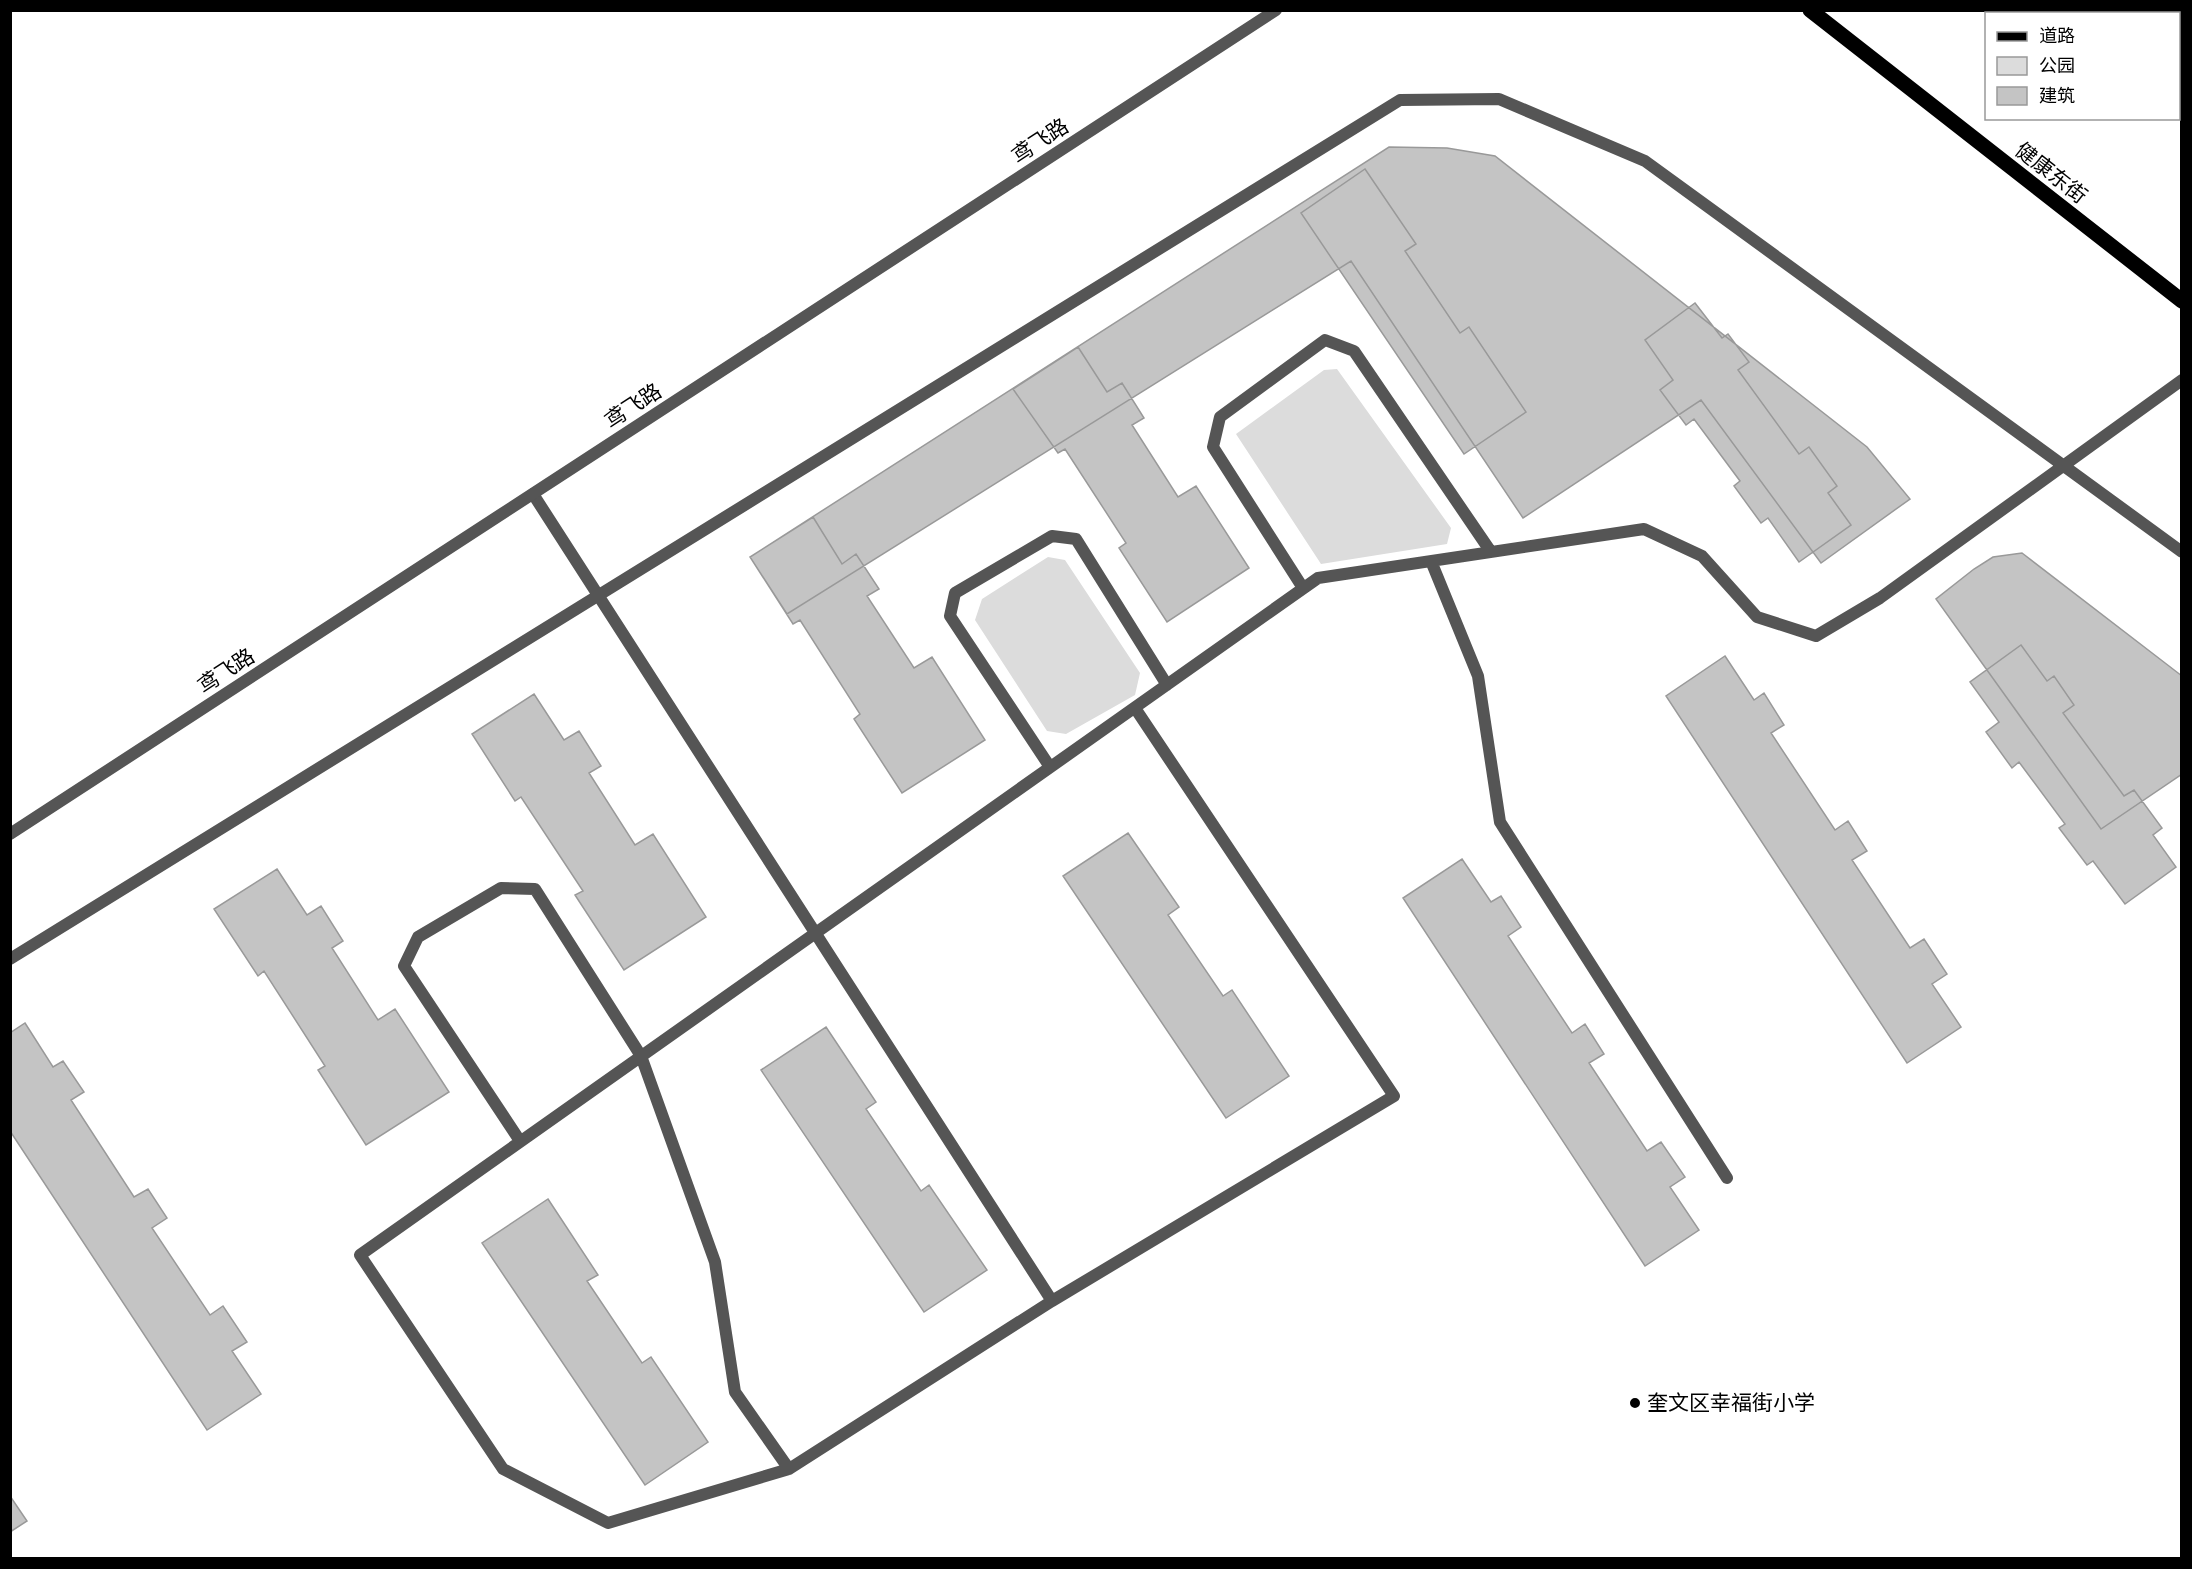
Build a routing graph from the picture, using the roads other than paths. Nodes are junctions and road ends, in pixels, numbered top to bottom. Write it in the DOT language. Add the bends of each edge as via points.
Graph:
graph roads {
  1 [pos="1276,10"];
  2 [pos="1810,10"];
  3 [pos="2181,301"];
  4 [pos="2181,380"];
  5 [pos="2063,465"];
  6 [pos="533,494"];
  7 [pos="1491,552"];
  8 [pos="2181,552"];
  9 [pos="1431,561"];
  10 [pos="1303,588"];
  11 [pos="598,596"];
  12 [pos="1167,685"];
  13 [pos="1134,708"];
  14 [pos="1050,767"];
  15 [pos="10,834"];
  16 [pos="816,932"];
  17 [pos="10,959"];
  18 [pos="641,1056"];
  19 [pos="520,1141"];
  20 [pos="1727,1178"];
  21 [pos="1052,1301"];
  22 [pos="789,1470"];
  1 -- 6 [label="street, 鸢飞路"];
  2 -- 3 [label="main road, 健康东街"];
  4 -- 5 [label="street"];
  5 -- 7 [label="street" via="1880,598 1816,636 1757,617 1702,556 1644,529"];
  5 -- 8 [label="street"];
  5 -- 11 [label="street" via="1645,161 1499,99 1400,100"];
  6 -- 11 [label="street"];
  6 -- 15 [label="street, 鸢飞路"];
  7 -- 9 [label="street"];
  7 -- 10 [label="street" via="1354,351 1325,340 1220,417 1213,447"];
  9 -- 10 [label="street" via="1318,578"];
  9 -- 20 [label="street" via="1478,676 1500,822"];
  10 -- 12 [label="street"];
  11 -- 16 [label="street"];
  11 -- 17 [label="street"];
  12 -- 13 [label="street"];
  12 -- 14 [label="street" via="1076,540 1052,536 955,593 950,616"];
  13 -- 14 [label="street"];
  13 -- 21 [label="street" via="1394,1096"];
  14 -- 16 [label="street"];
  16 -- 18 [label="street"];
  16 -- 21 [label="street"];
  18 -- 19 [label="street"];
  18 -- 19 [label="street" via="535,889 501,888 418,937 404,966"];
  18 -- 22 [label="street" via="715,1262 735,1392"];
  19 -- 22 [label="street" via="360,1255 503,1469 608,1522"];
  21 -- 22 [label="street"];
}
